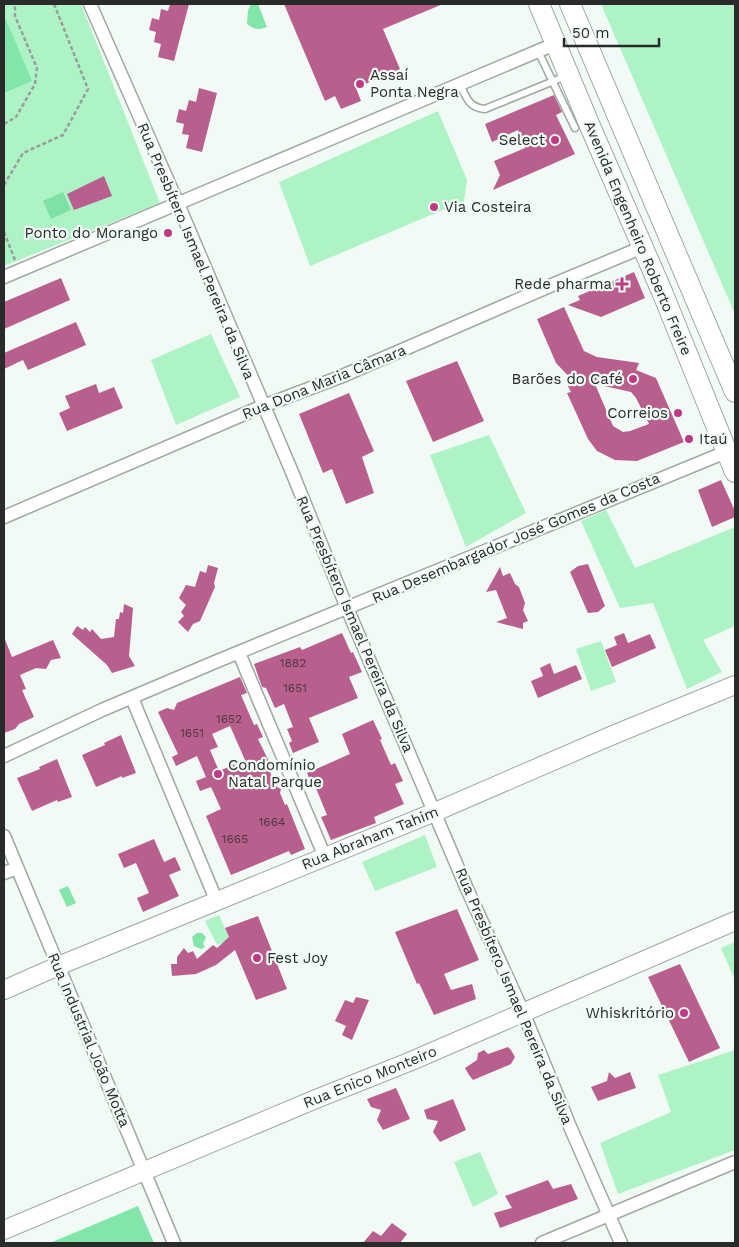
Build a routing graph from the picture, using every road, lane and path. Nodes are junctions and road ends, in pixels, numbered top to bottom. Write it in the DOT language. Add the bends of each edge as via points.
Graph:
graph roads {
  1 [pos="15,4"];
  2 [pos="54,4"];
  3 [pos="90,4"];
  4 [pos="540,4"];
  5 [pos="570,4"];
  6 [pos="556,43"];
  7 [pos="538,51"];
  8 [pos="561,78"];
  9 [pos="460,84"];
  10 [pos="4,124"];
  11 [pos="575,128"];
  12 [pos="4,185"];
  13 [pos="178,204"];
  14 [pos="4,232"];
  15 [pos="643,248"];
  16 [pos="16,261"];
  17 [pos="4,277"];
  18 [pos="735,392"];
  19 [pos="263,406"];
  20 [pos="726,452"];
  21 [pos="735,472"];
  22 [pos="4,517"];
  23 [pos="347,608"];
  24 [pos="239,653"];
  25 [pos="735,685"];
  26 [pos="132,698"];
  27 [pos="4,756"];
  28 [pos="435,812"];
  29 [pos="4,836"];
  30 [pos="325,857"];
  31 [pos="17,868"];
  32 [pos="4,874"];
  33 [pos="217,902"];
  34 [pos="735,921"];
  35 [pos="58,966"];
  36 [pos="4,990"];
  37 [pos="523,1012"];
  38 [pos="735,1162"];
  39 [pos="144,1172"];
  40 [pos="608,1215"];
  41 [pos="4,1230"];
  42 [pos="174,1243"];
  43 [pos="542,1243"];
  44 [pos="621,1243"];
  1 -- 10 [label="path" via="15,16 37,68 35,84 16,117"];
  2 -- 12 [label="path" via="88,89 64,134 23,153"];
  3 -- 13 [label="street, Rua Presbítero Ismael Pereira da Silva"];
  4 -- 6 [label="main road, Avenida Engenheiro Roberto Freire"];
  5 -- 18 [label="main road, Avenida Engenheiro Roberto Freire"];
  6 -- 7 [label="street"];
  6 -- 8 [label="main road, Avenida Engenheiro Roberto Freire"];
  7 -- 8 [label="lane"];
  7 -- 9 [label="street"];
  8 -- 9 [label="lane" via="486,109 474,107"];
  8 -- 11 [label="lane"];
  8 -- 15 [label="main road, Avenida Engenheiro Roberto Freire"];
  9 -- 13 [label="street"];
  13 -- 17 [label="street"];
  13 -- 19 [label="street, Rua Presbítero Ismael Pereira da Silva"];
  14 -- 16 [label="path"];
  15 -- 19 [label="street, Rua Dona Maria Câmara" via="340,377"];
  15 -- 20 [label="main road, Avenida Engenheiro Roberto Freire"];
  19 -- 22 [label="street, Rua Dona Maria Câmara"];
  19 -- 23 [label="street, Rua Presbítero Ismael Pereira da Silva"];
  20 -- 21 [label="main road, Avenida Engenheiro Roberto Freire"];
  20 -- 23 [label="street, Rua Desembargador José Gomes da Costa"];
  23 -- 24 [label="street, Rua Desembargador José Gomes da Costa"];
  23 -- 28 [label="street, Rua Presbítero Ismael Pereira da Silva"];
  24 -- 26 [label="street, Rua Desembargador José Gomes da Costa"];
  24 -- 30 [label="street"];
  25 -- 28 [label="main road, Rua Abraham Tahim"];
  26 -- 27 [label="street, Rua Desembargador José Gomes da Costa"];
  26 -- 33 [label="street"];
  28 -- 30 [label="main road, Rua Abraham Tahim"];
  28 -- 37 [label="street, Rua Presbítero Ismael Pereira da Silva"];
  29 -- 31 [label="street, Rua Industrial João Motta"];
  30 -- 33 [label="main road, Rua Abraham Tahim"];
  31 -- 32 [label="street"];
  31 -- 35 [label="street, Rua Industrial João Motta"];
  33 -- 35 [label="main road, Rua Abraham Tahim"];
  34 -- 37 [label="main road, Rua Enico Monteiro"];
  35 -- 36 [label="main road, Rua Abraham Tahim"];
  35 -- 39 [label="street, Rua Industrial João Motta"];
  37 -- 39 [label="main road, Rua Enico Monteiro"];
  37 -- 40 [label="street, Rua Presbítero Ismael Pereira da Silva"];
  38 -- 40 [label="street"];
  39 -- 41 [label="main road, Rua Enico Monteiro"];
  39 -- 42 [label="street, Rua Industrial João Motta"];
  40 -- 43 [label="street"];
  40 -- 44 [label="street, Rua Presbítero Ismael Pereira da Silva"];
}
